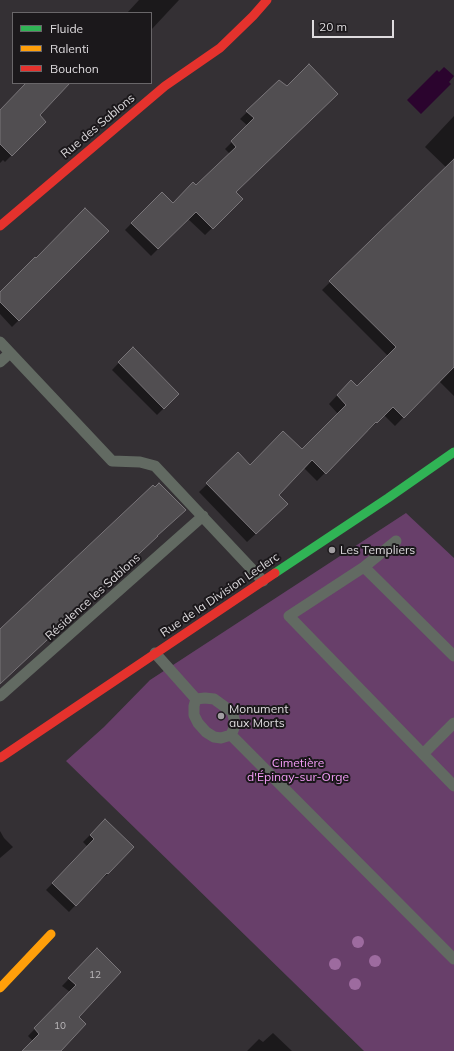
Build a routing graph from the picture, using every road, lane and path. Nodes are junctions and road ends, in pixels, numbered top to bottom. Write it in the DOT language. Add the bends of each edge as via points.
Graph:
graph roads {
  1 [pos="267,0"];
  2 [pos="0,226"];
  3 [pos="0,342"];
  4 [pos="10,353"];
  5 [pos="0,362"];
  6 [pos="454,452"];
  7 [pos="203,516"];
  8 [pos="396,542"];
  9 [pos="364,567"];
  10 [pos="263,581"];
  11 [pos="155,653"];
  12 [pos="454,656"];
  13 [pos="0,696"];
  14 [pos="196,699"];
  15 [pos="454,723"];
  16 [pos="230,735"];
  17 [pos="423,754"];
  18 [pos="0,758"];
  19 [pos="454,786"];
  20 [pos="52,934"];
  21 [pos="454,959"];
  22 [pos="0,988"];
  1 -- 2 [label="street, Rue des Sablons" via="220,48 165,86"];
  3 -- 4 [label="lane"];
  4 -- 5 [label="lane"];
  4 -- 7 [label="lane" via="112,461 140,462 156,466"];
  6 -- 10 [label="street, Rue de la Division Leclerc"];
  7 -- 10 [label="lane"];
  7 -- 13 [label="lane, Résidence les Sablons"];
  8 -- 9 [label="lane"];
  9 -- 12 [label="lane"];
  9 -- 17 [label="lane" via="289,616"];
  10 -- 11 [label="street, Rue de la Division Leclerc"];
  11 -- 14 [label="lane"];
  11 -- 18 [label="street, Rue de la Division Leclerc"];
  14 -- 16 [label="lane" via="194,715 206,732 221,738"];
  14 -- 16 [label="lane" via="214,699 232,712 235,722"];
  15 -- 17 [label="lane"];
  16 -- 21 [label="lane"];
  17 -- 19 [label="lane"];
  20 -- 22 [label="street"];
}
